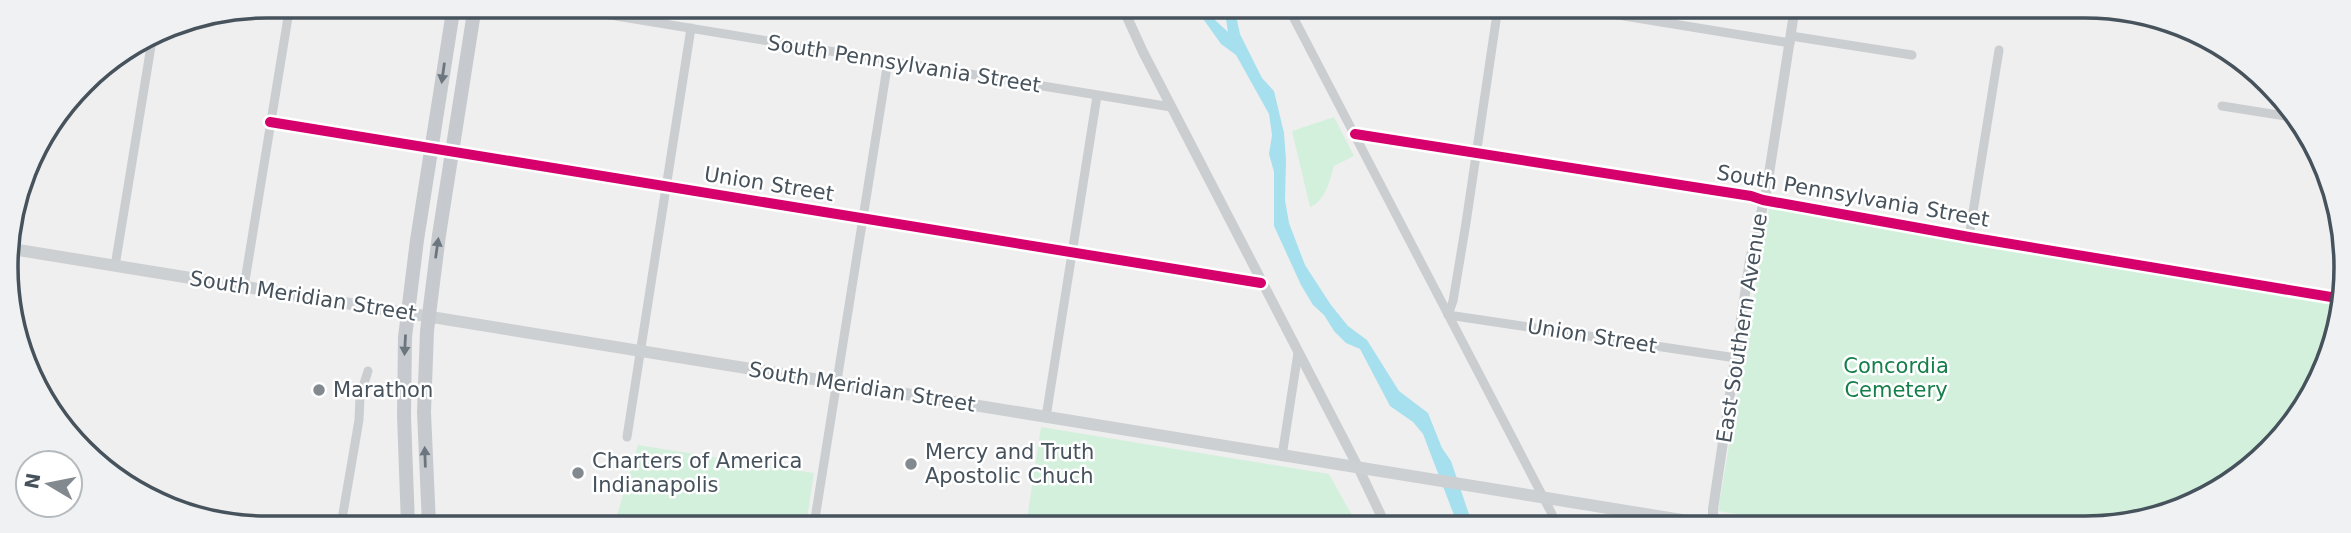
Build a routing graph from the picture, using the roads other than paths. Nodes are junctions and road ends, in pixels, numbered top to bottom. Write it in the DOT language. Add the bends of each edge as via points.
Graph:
graph roads {
  1 [pos="287,18"];
  2 [pos="452,18"];
  3 [pos="473,18"];
  4 [pos="629,18"];
  5 [pos="1128,18"];
  6 [pos="1294,18"];
  7 [pos="1496,18"];
  8 [pos="1643,18"];
  9 [pos="1793,18"];
  10 [pos="691,28"];
  11 [pos="1790,40"];
  12 [pos="151,46"];
  13 [pos="1999,50"];
  14 [pos="1912,55"];
  15 [pos="888,61"];
  16 [pos="1097,96"];
  17 [pos="2222,106"];
  18 [pos="1171,107"];
  19 [pos="2283,116"];
  20 [pos="270,122"];
  21 [pos="1355,134"];
  22 [pos="431,148"];
  23 [pos="452,152"];
  24 [pos="1476,152"];
  25 [pos="667,187"];
  26 [pos="1763,200"];
  27 [pos="863,219"];
  28 [pos="1969,237"];
  29 [pos="18,250"];
  30 [pos="1072,253"];
  31 [pos="115,266"];
  32 [pos="1261,284"];
  33 [pos="244,287"];
  34 [pos="2331,297"];
  35 [pos="408,312"];
  36 [pos="1448,315"];
  37 [pos="429,316"];
  38 [pos="641,350"];
  39 [pos="1298,353"];
  40 [pos="1736,358"];
  41 [pos="368,371"];
  42 [pos="837,382"];
  43 [pos="1046,417"];
  44 [pos="627,437"];
  45 [pos="1282,456"];
  46 [pos="1358,467"];
  47 [pos="1543,497"];
  48 [pos="343,516"];
  49 [pos="408,516"];
  50 [pos="429,516"];
  51 [pos="816,516"];
  52 [pos="1381,516"];
  53 [pos="1551,516"];
  54 [pos="1660,516"];
  55 [pos="1714,516"];
  1 -- 20 [label="street"];
  2 -- 22 [label="main road, one-way"];
  3 -- 23 [label="main road"];
  4 -- 10 [label="street, South Pennsylvania Street"];
  5 -- 18 [label="street"];
  6 -- 21 [label="street"];
  7 -- 24 [label="street"];
  8 -- 11 [label="street"];
  9 -- 11 [label="street, East Southern Avenue"];
  10 -- 15 [label="street, South Pennsylvania Street"];
  10 -- 25 [label="street"];
  11 -- 14 [label="street"];
  11 -- 26 [label="street, East Southern Avenue"];
  12 -- 31 [label="street"];
  13 -- 28 [label="street"];
  15 -- 16 [label="street, South Pennsylvania Street"];
  15 -- 27 [label="street"];
  16 -- 18 [label="street, South Pennsylvania Street"];
  16 -- 30 [label="street"];
  17 -- 19 [label="street"];
  18 -- 32 [label="street"];
  20 -- 22 [label="street, Union Street"];
  20 -- 33 [label="street"];
  21 -- 24 [label="street, South Pennsylvania Street"];
  21 -- 36 [label="street"];
  22 -- 23 [label="street, Union Street"];
  22 -- 35 [label="main road"];
  23 -- 25 [label="street, Union Street"];
  37 -- 23 [label="main road, one-way"];
  24 -- 26 [label="street, South Pennsylvania Street"];
  24 -- 36 [label="street"];
  25 -- 27 [label="street, Union Street"];
  25 -- 38 [label="street"];
  26 -- 28 [label="street, South Pennsylvania Street"];
  26 -- 40 [label="street, East Southern Avenue"];
  27 -- 30 [label="street, Union Street"];
  27 -- 42 [label="street"];
  28 -- 34 [label="street, South Pennsylvania Street"];
  29 -- 31 [label="main road, South Meridian Street"];
  30 -- 32 [label="street, Union Street"];
  30 -- 43 [label="street"];
  31 -- 33 [label="main road, South Meridian Street"];
  32 -- 39 [label="street"];
  33 -- 35 [label="main road, South Meridian Street"];
  35 -- 37 [label="main road, South Meridian Street"];
  35 -- 49 [label="main road, one-way" via="403,377"];
  36 -- 40 [label="street, Union Street"];
  36 -- 47 [label="street"];
  37 -- 38 [label="main road, South Meridian Street"];
  50 -- 37 [label="main road, one-way" via="424,412"];
  38 -- 42 [label="main road, South Meridian Street"];
  38 -- 44 [label="street"];
  39 -- 45 [label="street"];
  39 -- 46 [label="street"];
  40 -- 55 [label="street, East Southern Avenue"];
  41 -- 48 [label="street" via="360,396"];
  42 -- 43 [label="main road, South Meridian Street"];
  42 -- 51 [label="street"];
  43 -- 45 [label="main road, South Meridian Street"];
  45 -- 46 [label="main road, South Meridian Street"];
  46 -- 47 [label="main road, South Meridian Street"];
  46 -- 52 [label="street"];
  47 -- 53 [label="street"];
  47 -- 54 [label="main road, South Meridian Street"];
}
